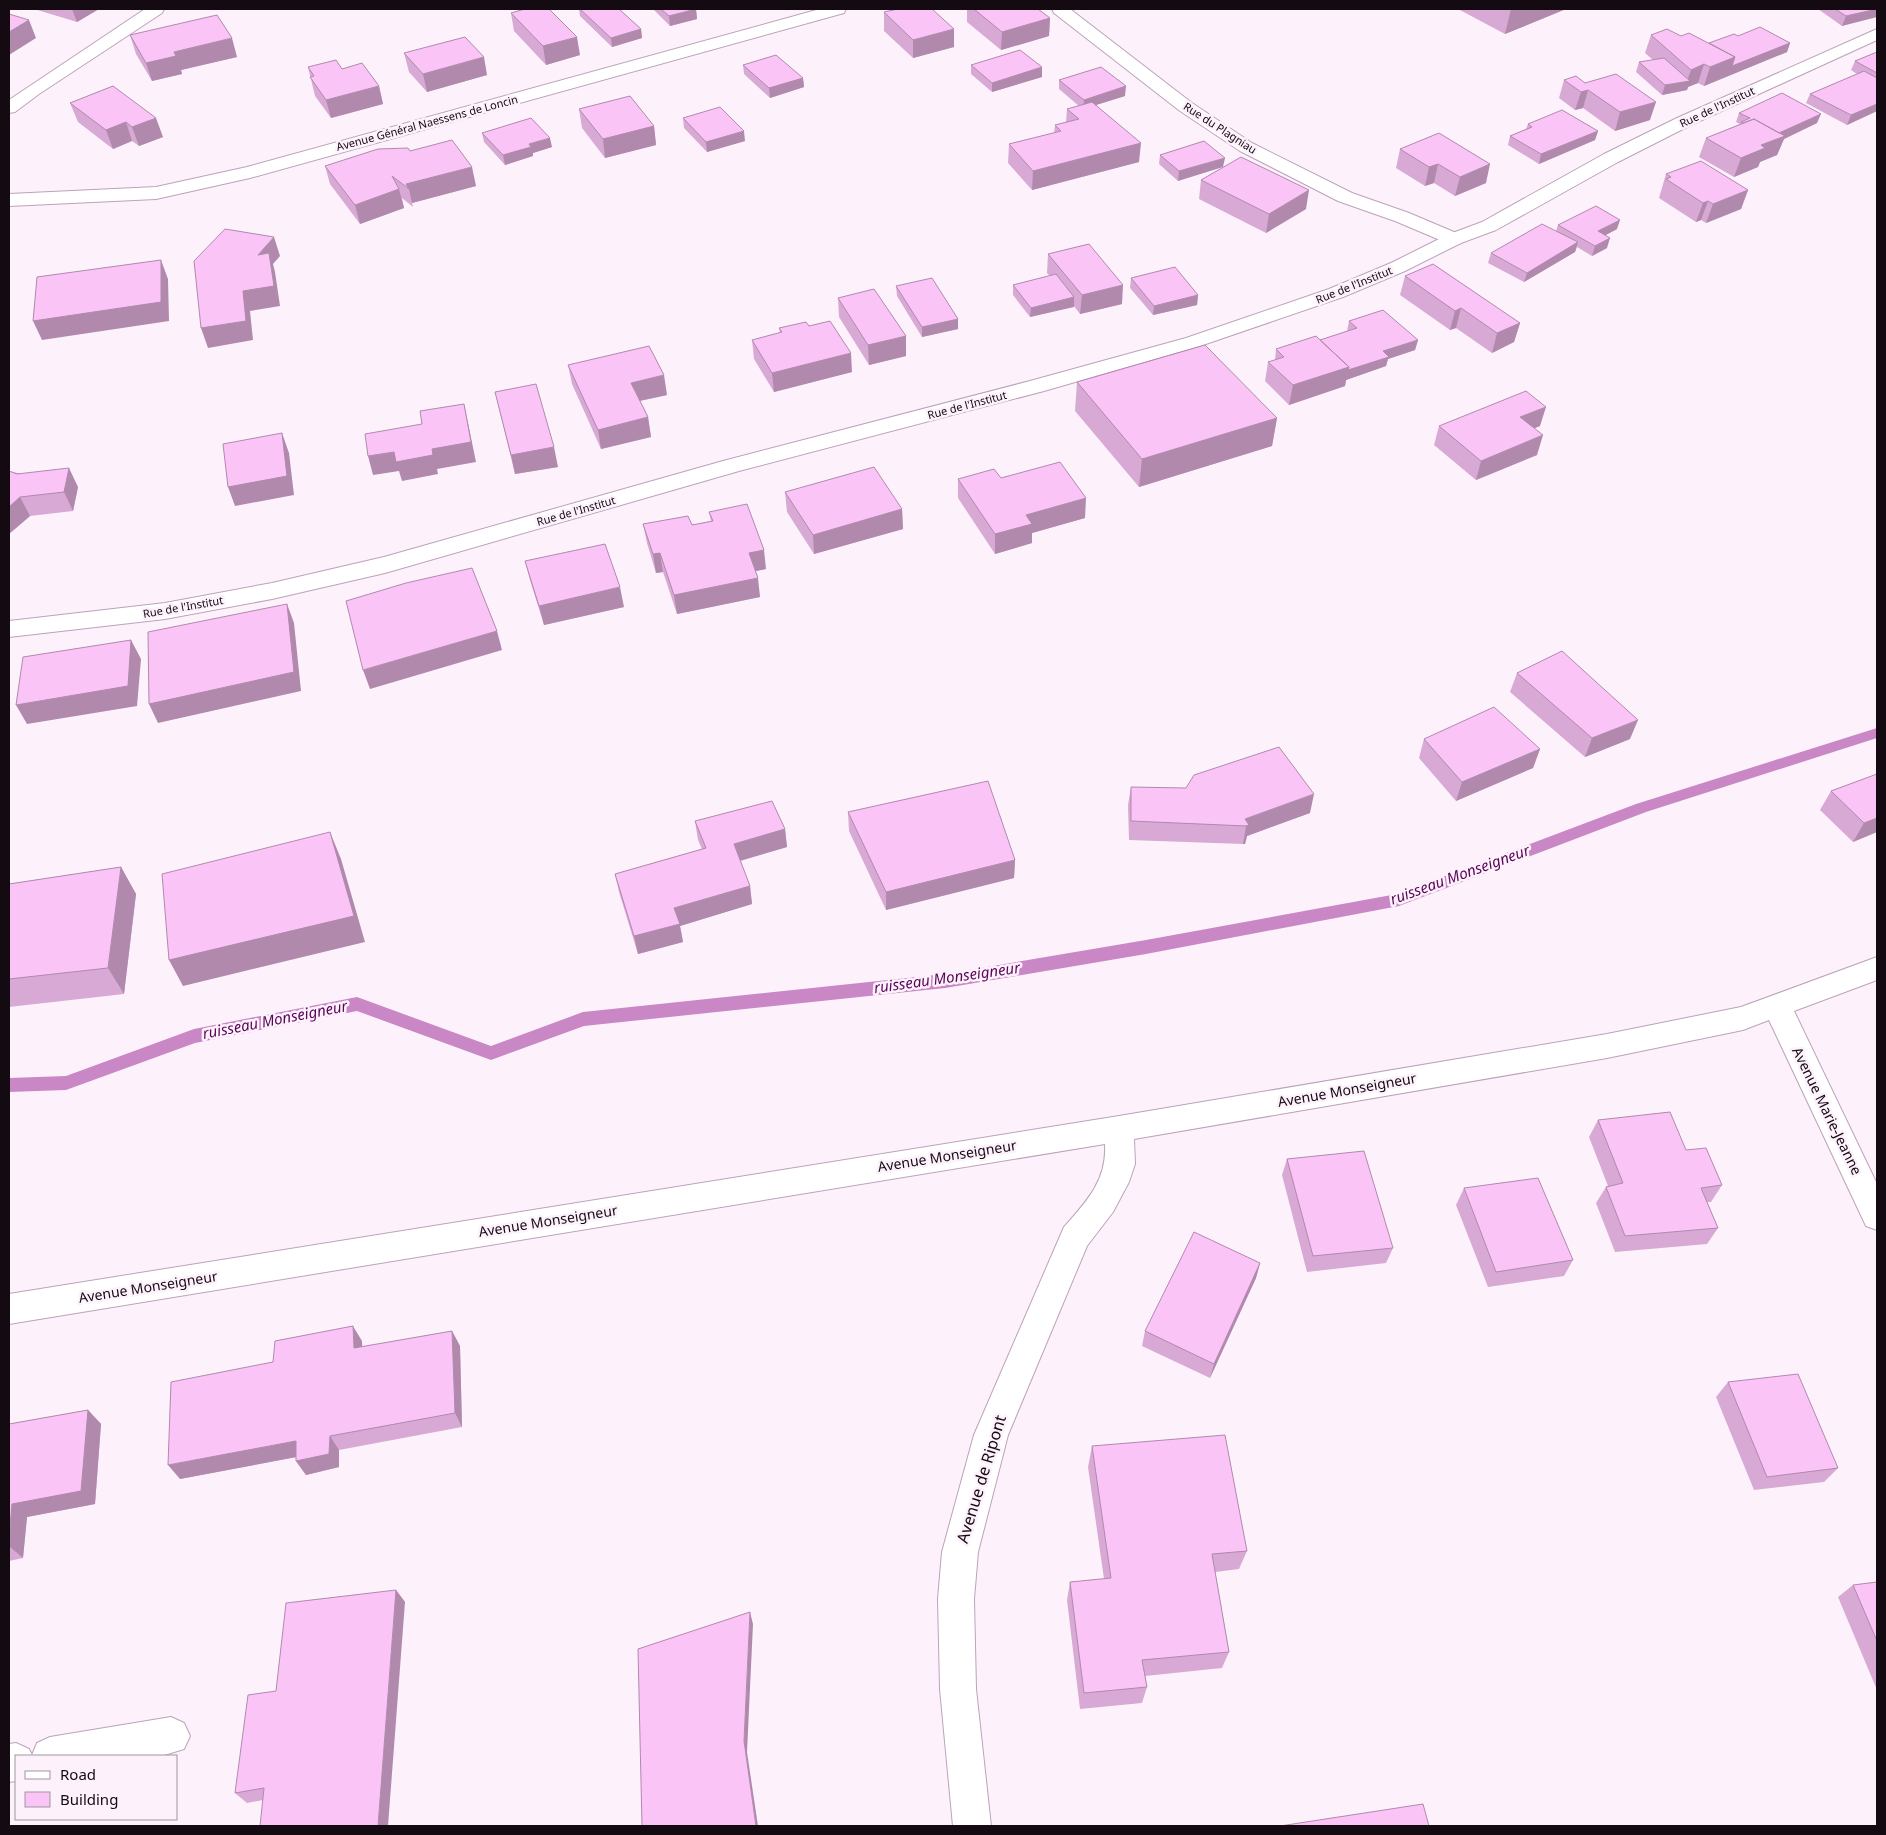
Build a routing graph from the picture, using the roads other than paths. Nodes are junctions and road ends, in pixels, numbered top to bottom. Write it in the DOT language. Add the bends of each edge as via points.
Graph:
graph roads {
  1 [pos="156,9"];
  2 [pos="838,9"];
  3 [pos="1060,9"];
  4 [pos="1877,34"];
  5 [pos="9,108"];
  6 [pos="9,200"];
  7 [pos="1454,240"];
  8 [pos="9,629"];
  9 [pos="1877,968"];
  10 [pos="1777,1006"];
  11 [pos="1119,1129"];
  12 [pos="1877,1216"];
  13 [pos="9,1309"];
  14 [pos="170,1736"];
  15 [pos="56,1755"];
  16 [pos="972,1826"];
  1 -- 5 [label="street"];
  2 -- 6 [label="street, Avenue Général Naessens de Loncin" via="250,172 166,191"];
  3 -- 7 [label="street, Rue du Plagniau" via="1186,107 1246,147 1345,197"];
  4 -- 7 [label="street, Rue de l'Institut" via="1683,122 1489,226"];
  7 -- 8 [label="street, Rue de l'Institut" via="1336,293 1193,342 730,466 450,548 272,591 175,609"];
  9 -- 10 [label="street, Avenue Monseigneur"];
  10 -- 11 [label="street, Avenue Monseigneur" via="1743,1018 1678,1033"];
  10 -- 12 [label="street, Avenue Marie-Jeanne"];
  11 -- 13 [label="street, Avenue Monseigneur"];
  11 -- 16 [label="street, Avenue de Ripont" via="1120,1166 1107,1195 1075,1237 991,1435 960,1552 956,1599 958,1689"];
  14 -- 15 [label="street"];
}
